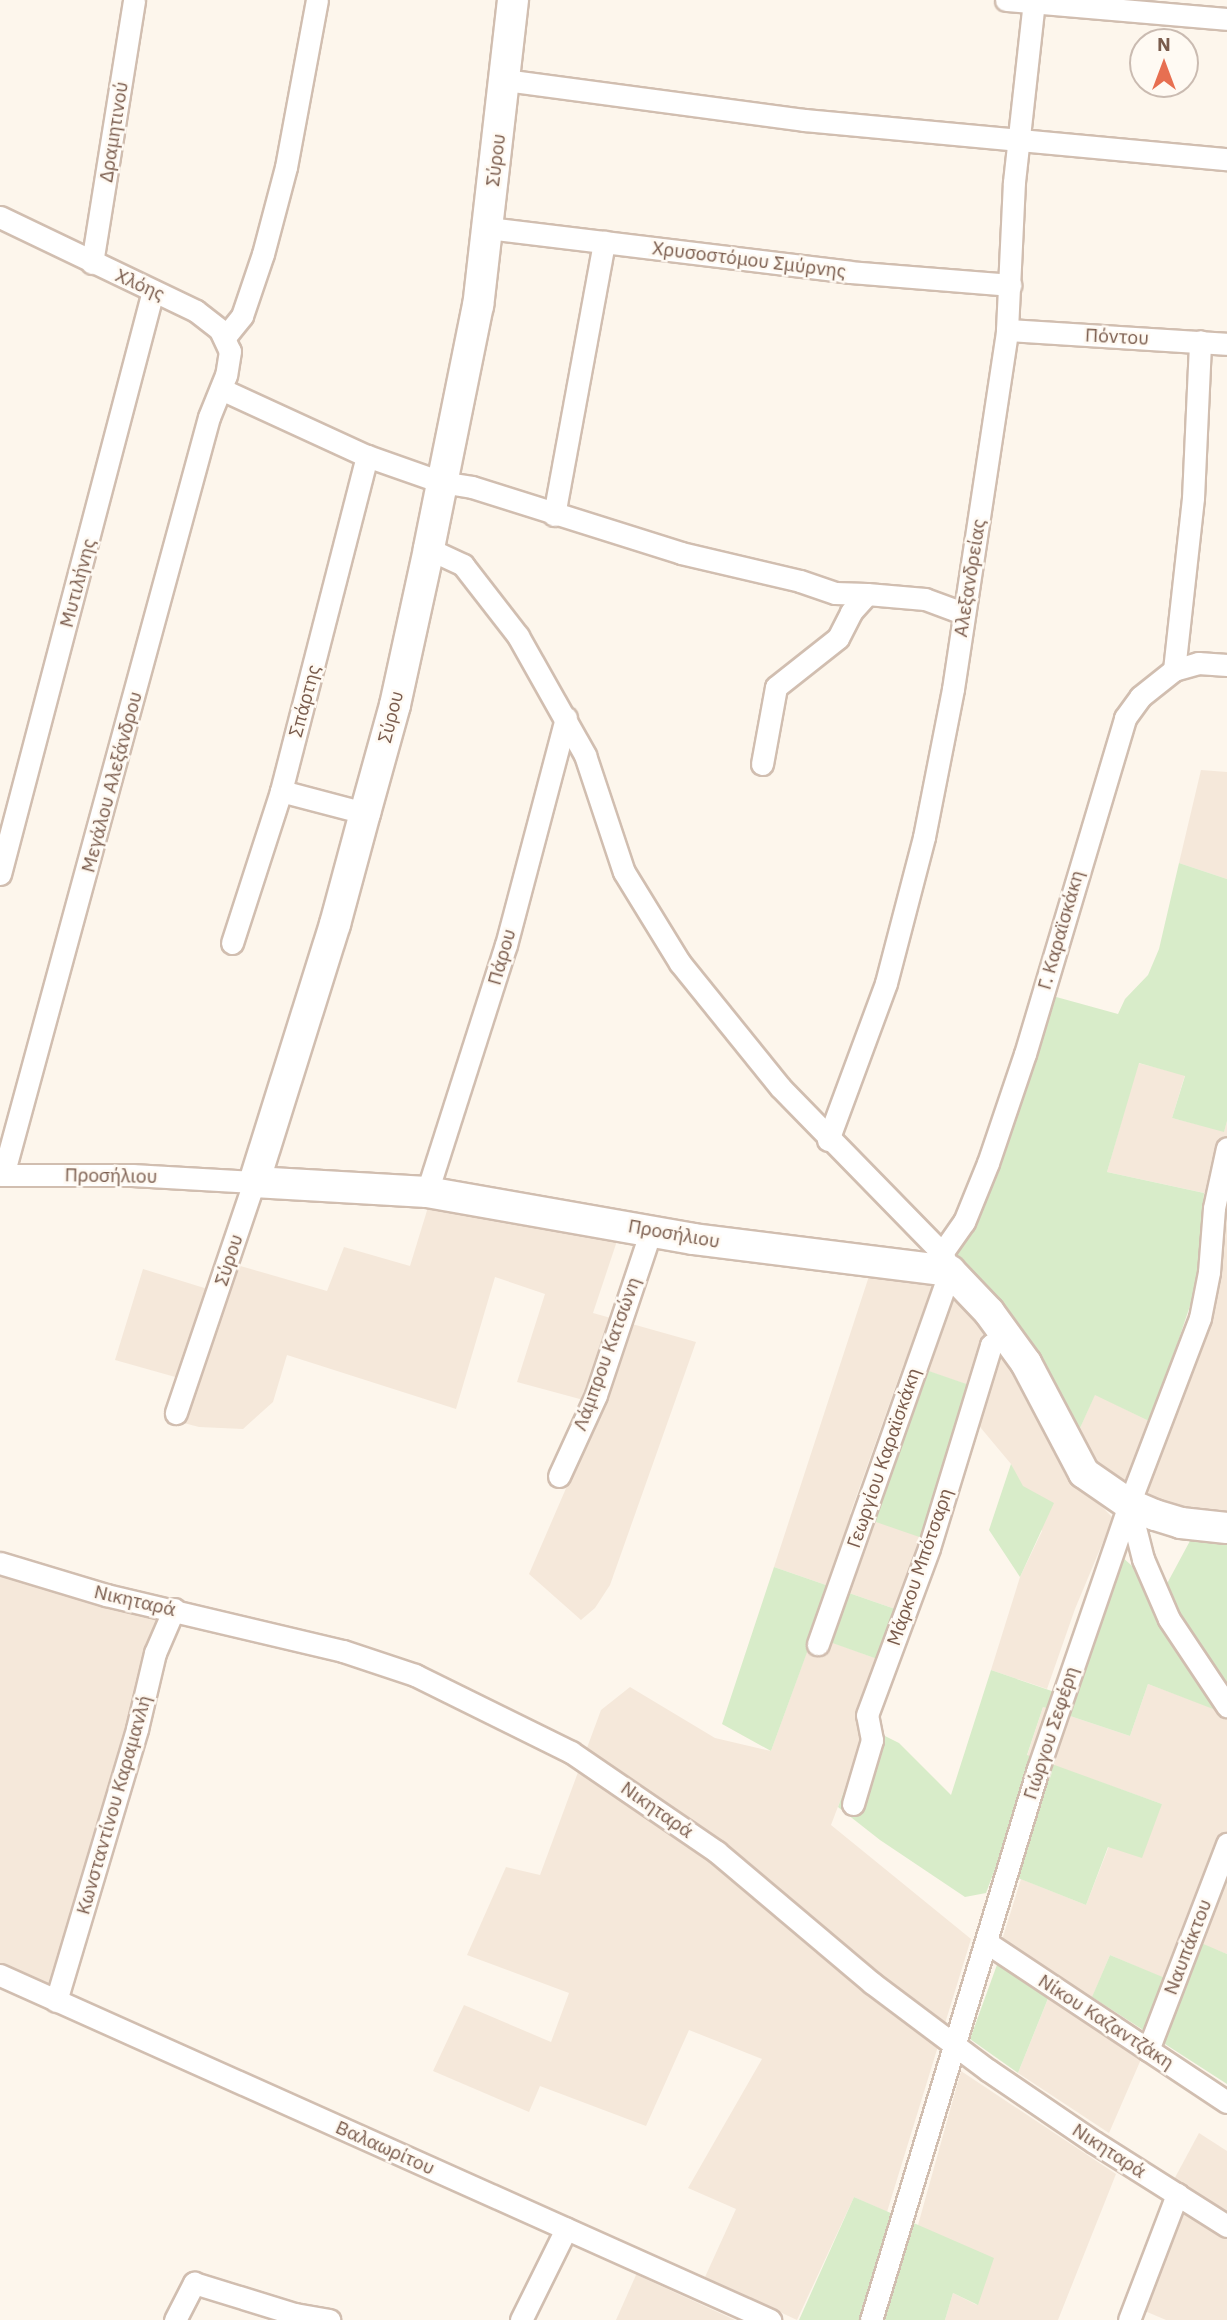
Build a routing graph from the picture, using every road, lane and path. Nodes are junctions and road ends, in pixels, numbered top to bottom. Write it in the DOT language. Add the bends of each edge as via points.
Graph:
graph roads {
  1 [pos="134,0"];
  2 [pos="317,0"];
  3 [pos="513,0"];
  4 [pos="1006,0"];
  5 [pos="1034,2"];
  6 [pos="1227,19"];
  7 [pos="505,80"];
  8 [pos="1018,138"];
  9 [pos="1227,159"];
  10 [pos="0,217"];
  11 [pos="488,228"];
  12 [pos="604,242"];
  13 [pos="92,263"];
  14 [pos="1010,285"];
  15 [pos="153,291"];
  16 [pos="1007,330"];
  17 [pos="225,337"];
  18 [pos="1200,341"];
  19 [pos="1227,344"];
  20 [pos="221,389"];
  21 [pos="367,456"];
  22 [pos="441,482"];
  23 [pos="554,515"];
  24 [pos="429,549"];
  25 [pos="867,594"];
  26 [pos="963,613"];
  27 [pos="1227,665"];
  28 [pos="1174,670"];
  29 [pos="566,718"];
  30 [pos="762,764"];
  31 [pos="281,791"];
  32 [pos="365,813"];
  33 [pos="0,874"];
  34 [pos="232,943"];
  35 [pos="828,1140"];
  36 [pos="1227,1148"];
  37 [pos="1,1175"];
  38 [pos="254,1182"];
  39 [pos="427,1192"];
  40 [pos="651,1230"];
  41 [pos="946,1262"];
  42 [pos="1006,1335"];
  43 [pos="176,1413"];
  44 [pos="559,1476"];
  45 [pos="1129,1504"];
  46 [pos="1227,1528"];
  47 [pos="0,1563"];
  48 [pos="174,1609"];
  49 [pos="818,1644"];
  50 [pos="1227,1706"];
  51 [pos="853,1804"];
  52 [pos="1227,1844"];
  53 [pos="986,1942"];
  54 [pos="0,1975"];
  55 [pos="56,2001"];
  56 [pos="954,2043"];
  57 [pos="1148,2050"];
  58 [pos="1227,2102"];
  59 [pos="1177,2194"];
  60 [pos="1227,2226"];
  61 [pos="566,2229"];
  62 [pos="175,2320"];
  63 [pos="329,2320"];
  64 [pos="521,2320"];
  65 [pos="770,2320"];
  66 [pos="871,2320"];
  67 [pos="1129,2320"];
  1 -- 13 [label="street, Δραμητινού"];
  2 -- 17 [label="street" via="286,167 263,254 242,316"];
  3 -- 7 [label="street, Σύρου"];
  4 -- 5 [label="street"];
  5 -- 6 [label="street"];
  5 -- 8 [label="street, Αλεξανδρείας"];
  7 -- 8 [label="street" via="804,120"];
  7 -- 11 [label="street, Σύρου"];
  8 -- 9 [label="street"];
  8 -- 14 [label="street, Αλεξανδρείας"];
  10 -- 13 [label="street, Χλόης"];
  11 -- 12 [label="street, Χρυσοστόμου Σμύρνης"];
  11 -- 22 [label="street, Σύρου" via="478,305"];
  12 -- 14 [label="street, Χρυσοστόμου Σμύρνης" via="849,272"];
  12 -- 23 [label="street"];
  13 -- 15 [label="street, Χλόης"];
  14 -- 16 [label="street, Αλεξανδρείας"];
  15 -- 17 [label="street, Χλόης" via="195,310"];
  15 -- 33 [label="street, Μυτιλήνης"];
  16 -- 18 [label="street, Πόντου"];
  16 -- 26 [label="street, Αλεξανδρείας"];
  17 -- 20 [label="street" via="229,365"];
  18 -- 19 [label="street, Πόντου"];
  18 -- 28 [label="street" via="1193,498"];
  20 -- 21 [label="street"];
  20 -- 37 [label="street, Μεγάλου Αλεξάνδρου" via="209,417"];
  21 -- 22 [label="street"];
  21 -- 31 [label="street, Σπάρτης"];
  22 -- 23 [label="street" via="471,487"];
  22 -- 24 [label="street, Σύρου"];
  23 -- 25 [label="street" via="835,593"];
  24 -- 29 [label="street" via="463,565 488,593"];
  24 -- 32 [label="street, Σύρου" via="395,705"];
  25 -- 26 [label="street" via="925,599"];
  25 -- 30 [label="street" via="838,638 776,687"];
  26 -- 35 [label="street, Αλεξανδρείας" via="925,837 886,983"];
  27 -- 28 [label="street, Γ. Καραϊσκάκη" via="1191,664"];
  28 -- 41 [label="street, Γ. Καραϊσκάκη" via="1140,696 1122,726 1025,1054 988,1163"];
  29 -- 35 [label="street" via="588,764 624,872 645,909 702,993"];
  29 -- 39 [label="street, Πάρου" via="506,945"];
  31 -- 32 [label="street"];
  31 -- 34 [label="street, Σπάρτης"];
  32 -- 38 [label="street, Σύρου"];
  35 -- 41 [label="street"];
  36 -- 45 [label="street, Γιώργου Σεφέρη" via="1199,1318"];
  37 -- 38 [label="street, Προσήλιου" via="132,1175"];
  38 -- 39 [label="street, Προσήλιου"];
  38 -- 43 [label="street, Σύρου"];
  39 -- 40 [label="street, Προσήλιου"];
  40 -- 41 [label="street, Προσήλιου" via="705,1240"];
  40 -- 44 [label="street, Λάμπρου Κατσώνη" via="596,1395"];
  41 -- 42 [label="street"];
  41 -- 49 [label="street, Γεωργίου Καραϊσκάκη"];
  42 -- 45 [label="street" via="1036,1380 1084,1473"];
  42 -- 51 [label="street, Μάρκου Μπότσαρη" via="991,1345 929,1548 867,1715 872,1740"];
  45 -- 46 [label="street" via="1181,1523"];
  45 -- 50 [label="street" via="1143,1559 1169,1619"];
  45 -- 53 [label="street, Γιώργου Σεφέρη" via="1038,1769"];
  47 -- 48 [label="street, Νικηταρά" via="106,1595"];
  48 -- 55 [label="street, Κωνσταντίνου Καραμανλή" via="155,1654"];
  48 -- 56 [label="street, Νικηταρά" via="343,1651 415,1675 571,1752 717,1852 872,1983"];
  52 -- 57 [label="street, Ναυπάκτου"];
  53 -- 56 [label="street, Γιώργου Σεφέρη"];
  53 -- 57 [label="street, Νίκου Καζαντζάκη"];
  54 -- 55 [label="street, Βαλαωρίτου"];
  55 -- 61 [label="street, Βαλαωρίτου"];
  56 -- 59 [label="street, Νικηταρά"];
  56 -- 66 [label="street, Γιώργου Σεφέρη"];
  57 -- 58 [label="street, Νίκου Καζαντζάκη"];
  59 -- 60 [label="street, Νικηταρά"];
  59 -- 67 [label="street"];
  61 -- 64 [label="street"];
  61 -- 65 [label="street, Βαλαωρίτου"];
  62 -- 63 [label="street" via="194,2283"];
}
